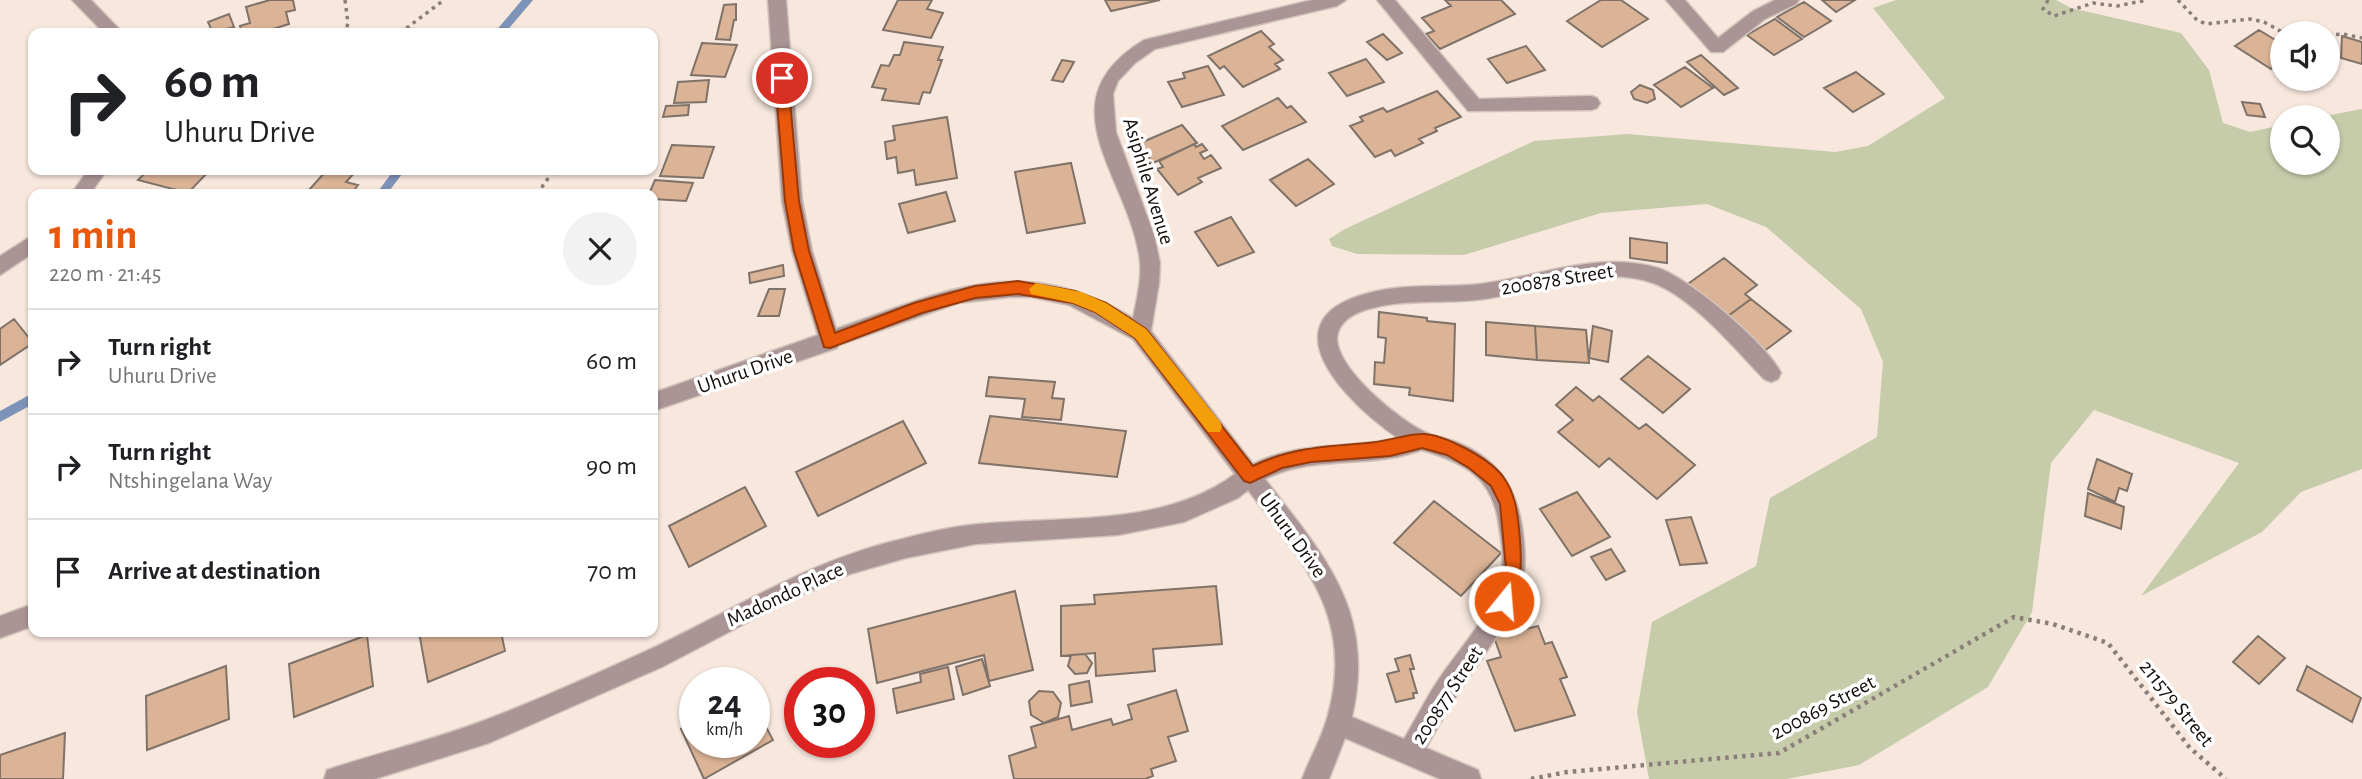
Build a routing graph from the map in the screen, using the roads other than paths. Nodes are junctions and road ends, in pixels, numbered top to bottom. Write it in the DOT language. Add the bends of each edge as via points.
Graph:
graph roads {
  1 [pos="81,0"];
  2 [pos="777,0"];
  3 [pos="1337,0"];
  4 [pos="1386,0"];
  5 [pos="1675,0"];
  6 [pos="1790,0"];
  7 [pos="109,28"];
  8 [pos="1591,103"];
  9 [pos="28,247"];
  10 [pos="0,267"];
  11 [pos="1140,333"];
  12 [pos="1326,340"];
  13 [pos="830,342"];
  14 [pos="1771,373"];
  15 [pos="658,400"];
  16 [pos="1422,440"];
  17 [pos="1250,476"];
  18 [pos="28,617"];
  19 [pos="0,626"];
  20 [pos="1338,723"];
  21 [pos="1409,754"];
  22 [pos="336,779"];
  23 [pos="1314,779"];
  24 [pos="1469,779"];
  1 -- 7 [label="street"];
  2 -- 13 [label="street" via="792,201 805,263"];
  3 -- 11 [label="street, Asiphile Avenue" via="1150,44 1128,57 1110,80 1104,93 1107,127 1150,256"];
  4 -- 8 [label="street" via="1474,106"];
  5 -- 6 [label="street" via="1717,48 1759,15"];
  9 -- 10 [label="street"];
  11 -- 13 [label="street, Uhuru Drive" via="1075,297 994,288 957,295"];
  11 -- 17 [label="street, Uhuru Drive"];
  12 -- 14 [label="street, 200878 Street" via="1333,320 1351,306 1370,301 1478,292 1600,269 1629,269 1658,276 1685,293 1728,328"];
  12 -- 16 [label="street, 200877 Street" via="1333,363 1348,383"];
  13 -- 15 [label="street, Uhuru Drive"];
  16 -- 17 [label="street" via="1390,449 1279,461"];
  16 -- 21 [label="street, 200877 Street" via="1452,449 1497,481 1508,503 1514,569 1485,637 1452,680"];
  17 -- 20 [label="street, Uhuru Drive" via="1334,593 1345,627 1349,674"];
  17 -- 22 [label="street, Madondo Place" via="1230,491 1184,512 1118,526 976,534 847,564 786,590 654,659 489,731"];
  18 -- 19 [label="street"];
  20 -- 21 [label="street"];
  20 -- 23 [label="street, Uhuru Drive"];
  21 -- 24 [label="street"];
}
